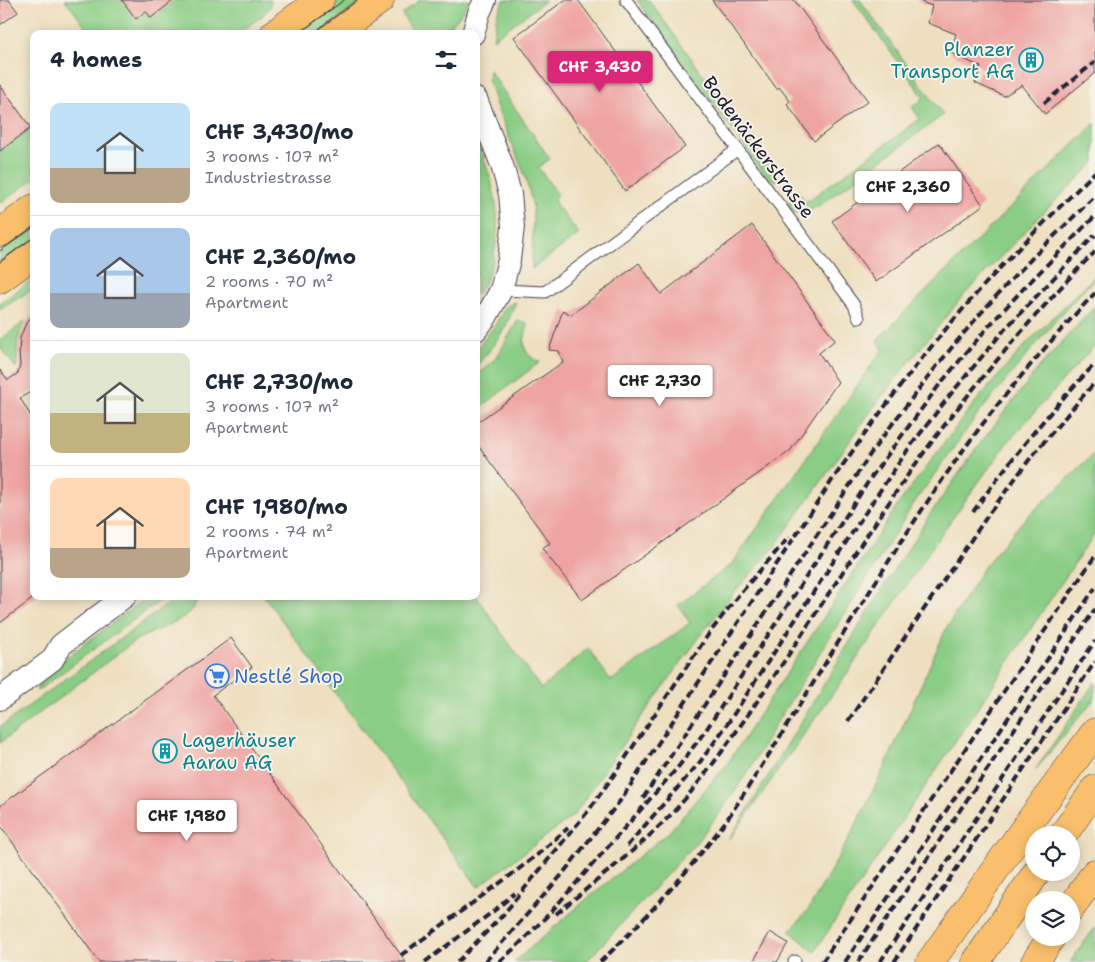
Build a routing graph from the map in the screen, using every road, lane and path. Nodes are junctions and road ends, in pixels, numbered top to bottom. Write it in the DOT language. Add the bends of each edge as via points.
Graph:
graph roads {
  1 [pos="320,0"];
  2 [pos="380,0"];
  3 [pos="485,0"];
  4 [pos="626,0"];
  5 [pos="279,30"];
  6 [pos="339,30"];
  7 [pos="474,30"];
  8 [pos="480,109"];
  9 [pos="738,148"];
  10 [pos="30,211"];
  11 [pos="0,233"];
  12 [pos="30,257"];
  13 [pos="0,279"];
  14 [pos="501,290"];
  15 [pos="859,318"];
  16 [pos="480,325"];
  17 [pos="120,600"];
  18 [pos="61,645"];
  19 [pos="0,682"];
  20 [pos="0,699"];
  21 [pos="1095,732"];
  22 [pos="1095,789"];
  23 [pos="1069,826"];
  24 [pos="1095,873"];
  25 [pos="1031,881"];
  26 [pos="1080,895"];
  27 [pos="1046,946"];
  28 [pos="930,962"];
  29 [pos="976,962"];
  30 [pos="1035,962"];
  1 -- 5 [label="main road"];
  2 -- 6 [label="main road"];
  3 -- 7 [label="street"];
  4 -- 9 [label="lane, Bodenäckerstrasse"];
  8 -- 14 [label="street" via="510,194 513,226"];
  9 -- 14 [label="lane" via="545,292"];
  9 -- 15 [label="lane, Bodenäckerstrasse" via="854,305"];
  10 -- 11 [label="main road"];
  12 -- 13 [label="main road"];
  14 -- 16 [label="street"];
  17 -- 18 [label="street"];
  18 -- 19 [label="street" via="47,649"];
  18 -- 20 [label="street" via="52,660"];
  21 -- 28 [label="main road"];
  22 -- 23 [label="main road"];
  24 -- 26 [label="main road"];
  25 -- 29 [label="main road"];
  27 -- 30 [label="main road"];
}
